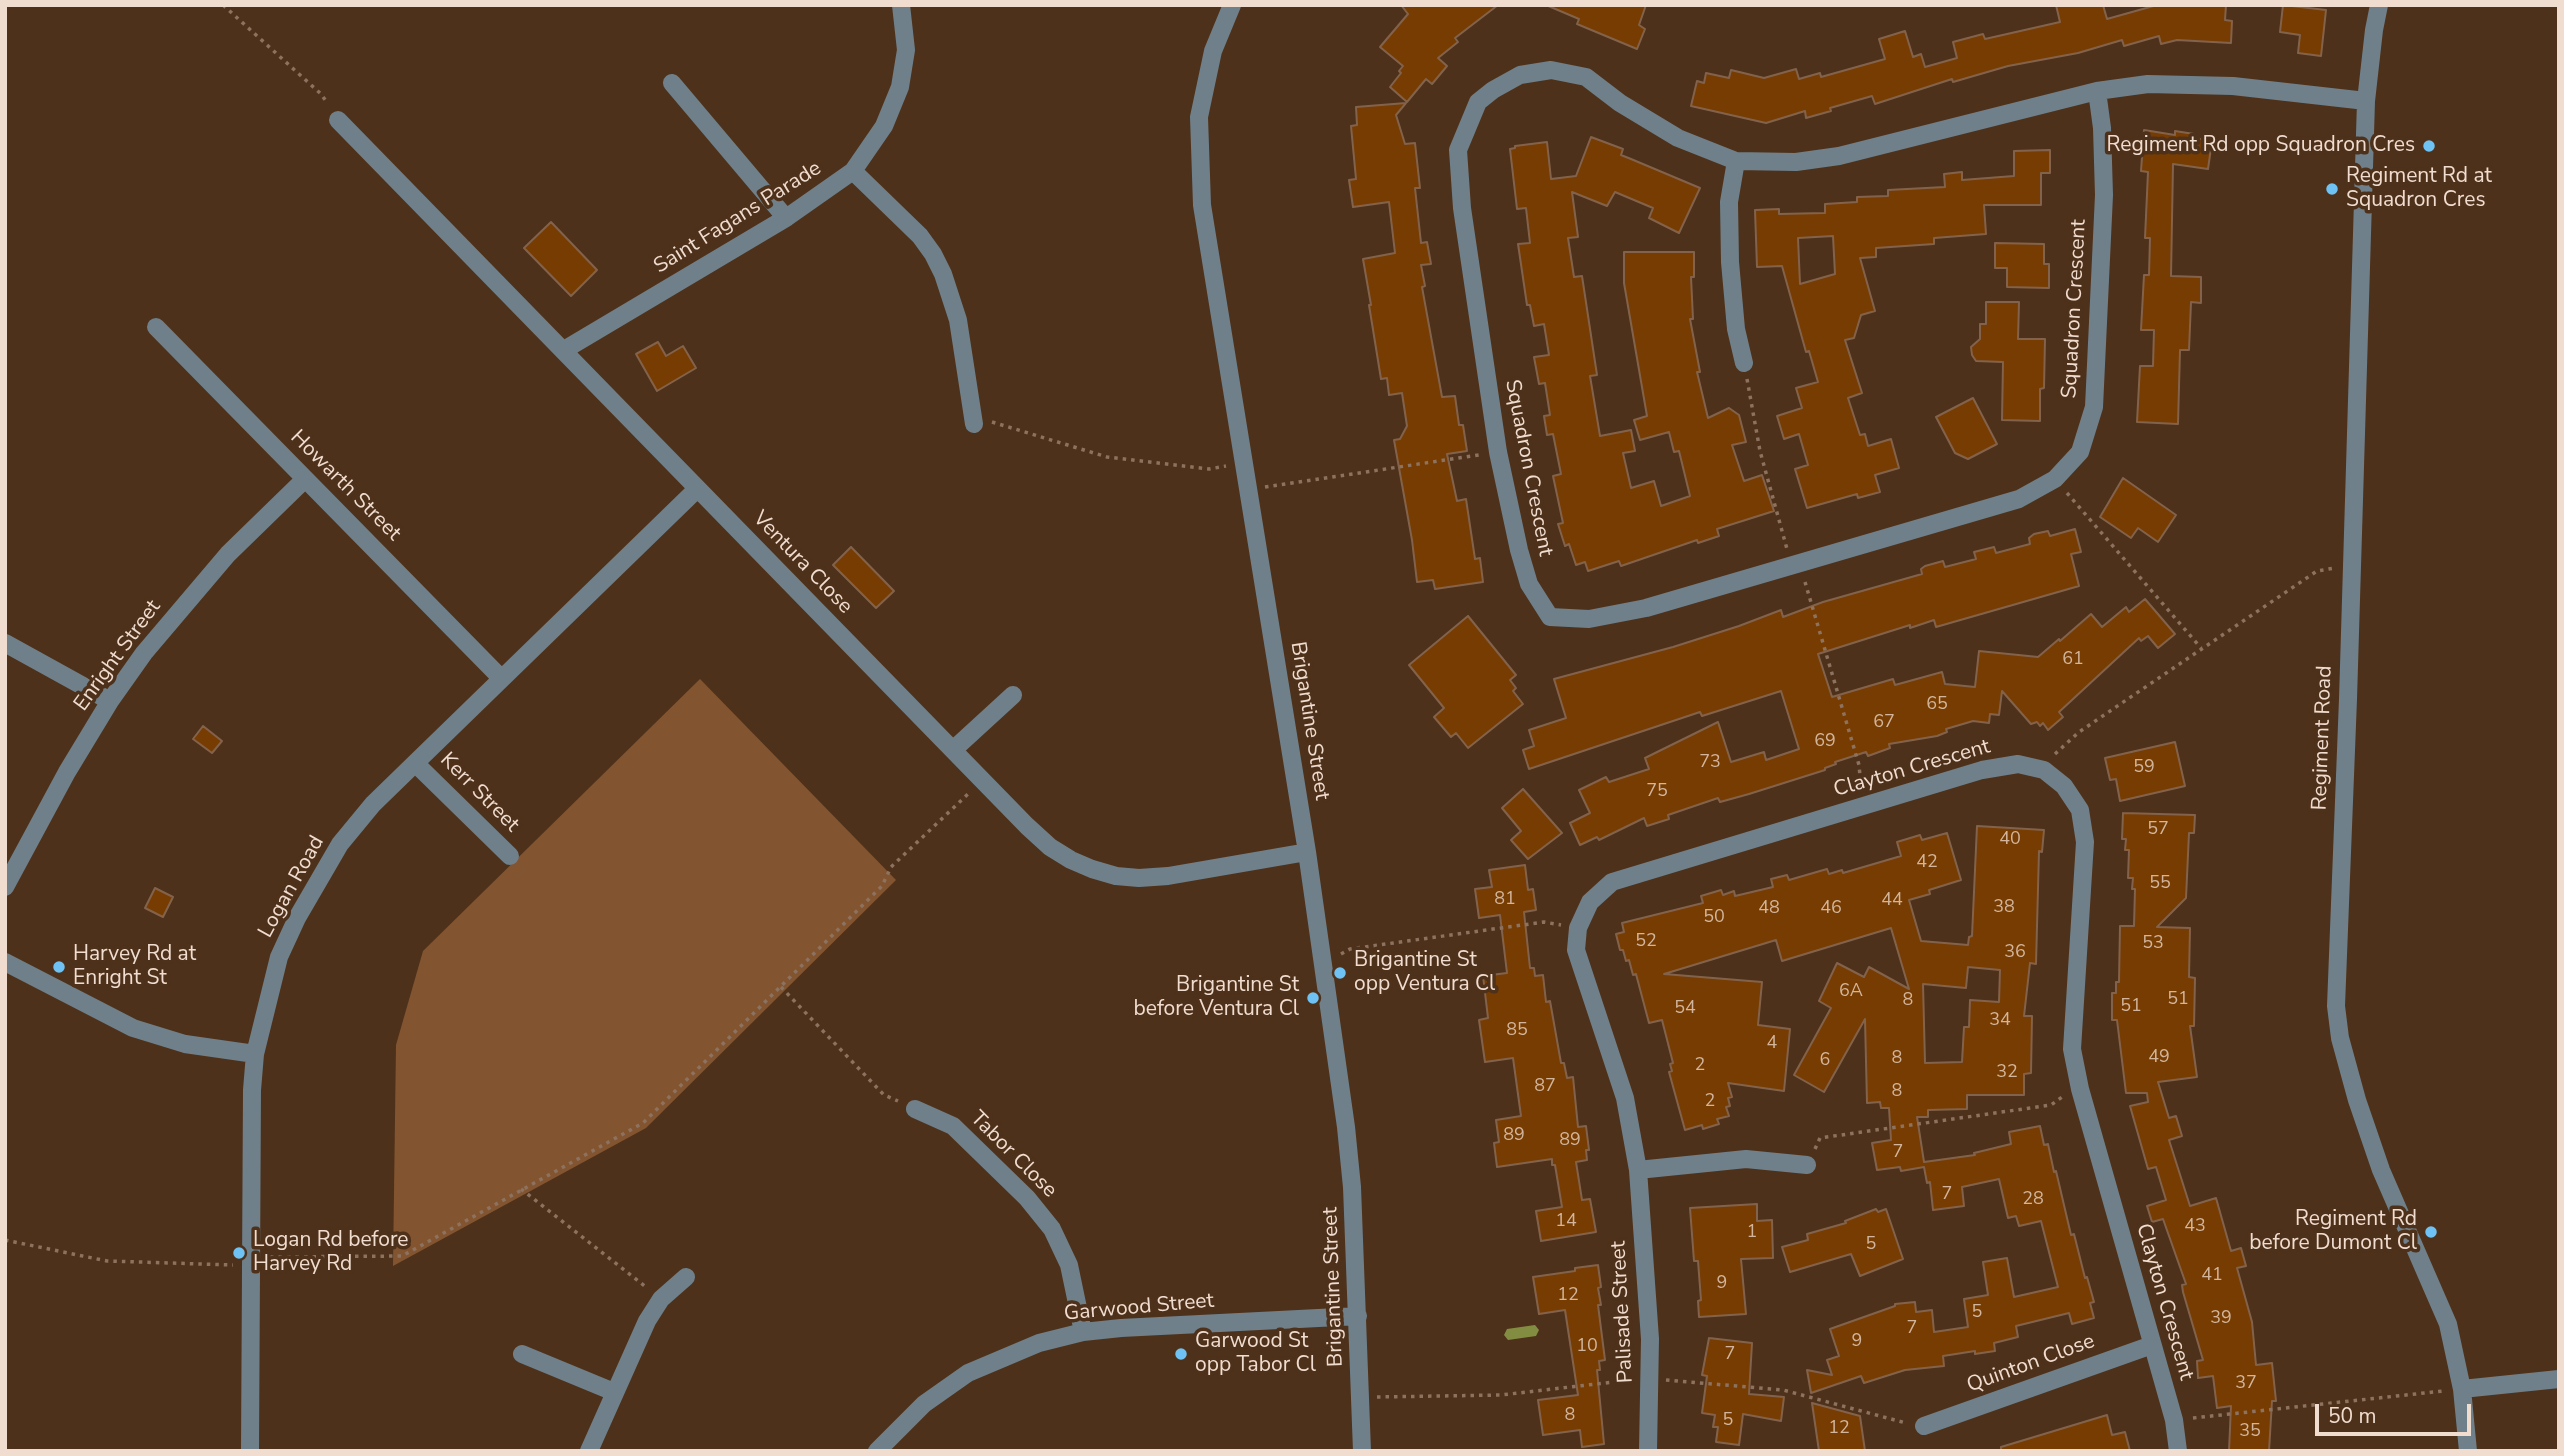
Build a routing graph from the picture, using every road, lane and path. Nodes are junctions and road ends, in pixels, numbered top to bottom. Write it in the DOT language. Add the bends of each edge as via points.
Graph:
graph roads {
  1 [pos="223,5"];
  2 [pos="901,5"];
  3 [pos="1232,5"];
  4 [pos="2379,5"];
  5 [pos="672,83"];
  6 [pos="2097,91"];
  7 [pos="2367,101"];
  8 [pos="338,120"];
  9 [pos="1736,161"];
  10 [pos="853,171"];
  11 [pos="786,218"];
  12 [pos="156,327"];
  13 [pos="564,350"];
  14 [pos="1744,363"];
  15 [pos="974,420"];
  16 [pos="1499,452"];
  17 [pos="1245,463"];
  18 [pos="305,479"];
  19 [pos="2055,479"];
  20 [pos="697,489"];
  21 [pos="1249,490"];
  22 [pos="1799,562"];
  23 [pos="2350,566"];
  24 [pos="5,643"];
  25 [pos="2201,648"];
  26 [pos="501,678"];
  27 [pos="1013,695"];
  28 [pos="110,701"];
  29 [pos="953,750"];
  30 [pos="415,762"];
  31 [pos="2044,770"];
  32 [pos="983,780"];
  33 [pos="1863,806"];
  34 [pos="1307,852"];
  35 [pos="510,856"];
  36 [pos="5,887"];
  37 [pos="1578,928"];
  38 [pos="5,962"];
  39 [pos="1324,965"];
  40 [pos="781,986"];
  41 [pos="255,1054"];
  42 [pos="2080,1089"];
  43 [pos="915,1109"];
  44 [pos="1807,1165"];
  45 [pos="1638,1170"];
  46 [pos="521,1189"];
  47 [pos="5,1240"];
  48 [pos="251,1266"];
  49 [pos="686,1277"];
  50 [pos="661,1299"];
  51 [pos="1358,1316"];
  52 [pos="1083,1332"];
  53 [pos="2152,1345"];
  54 [pos="522,1354"];
  55 [pos="2559,1380"];
  56 [pos="2462,1389"];
  57 [pos="614,1392"];
  58 [pos="2174,1420"];
  59 [pos="1924,1426"];
  60 [pos="250,1451"];
  61 [pos="589,1451"];
  62 [pos="877,1451"];
  63 [pos="1362,1451"];
  64 [pos="1648,1451"];
  65 [pos="2178,1451"];
  66 [pos="2468,1451"];
  1 -- 8 [label="path" via="321,94"];
  2 -- 10 [label="street, Saint Fagans Parade" via="906,50 900,87 884,126"];
  3 -- 17 [label="street, Brigantine Street" via="1213,51 1199,117 1202,205"];
  4 -- 7 [label="street, Regiment Road"];
  5 -- 11 [label="street"];
  6 -- 7 [label="street, Squadron Crescent" via="2148,84 2233,86"];
  6 -- 9 [label="street, Squadron Crescent" via="1839,156 1796,162"];
  6 -- 19 [label="street, Squadron Crescent" via="2104,195 2094,408 2080,452"];
  7 -- 23 [label="street, Regiment Road"];
  8 -- 13 [label="street, Ventura Close"];
  9 -- 14 [label="street" via="1729,202 1730,262"];
  9 -- 16 [label="street, Squadron Crescent" via="1678,138 1586,77 1551,70 1520,75 1478,102 1458,150 1462,208"];
  10 -- 11 [label="street, Saint Fagans Parade"];
  10 -- 15 [label="street" via="920,236 943,274 958,320"];
  11 -- 13 [label="street, Saint Fagans Parade"];
  12 -- 18 [label="street, Howarth Street"];
  13 -- 20 [label="street, Ventura Close"];
  14 -- 22 [label="path" via="1760,451 1784,539 1788,552"];
  15 -- 17 [label="path" via="1107,457 1209,469"];
  16 -- 21 [label="path"];
  16 -- 22 [label="street, Squadron Crescent" via="1518,550 1529,584 1550,617 1589,619 1646,608"];
  17 -- 21 [label="street, Brigantine Street"];
  18 -- 26 [label="street, Howarth Street"];
  18 -- 28 [label="street, Enright Street" via="228,554 144,653"];
  19 -- 22 [label="street, Squadron Crescent" via="2019,499"];
  19 -- 25 [label="path"];
  20 -- 26 [label="street, Logan Road"];
  20 -- 29 [label="street, Ventura Close"];
  21 -- 34 [label="street, Brigantine Street"];
  22 -- 33 [label="path" via="1859,765"];
  23 -- 25 [label="path" via="2317,571"];
  23 -- 56 [label="street, Regiment Road" via="2337,1017 2357,1100 2381,1170 2448,1324"];
  24 -- 28 [label="street"];
  25 -- 31 [label="path" via="2079,732"];
  26 -- 30 [label="street, Logan Road"];
  27 -- 29 [label="street"];
  28 -- 36 [label="street, Enright Street"];
  29 -- 32 [label="street, Ventura Close"];
  30 -- 35 [label="street, Kerr Street"];
  30 -- 41 [label="street, Logan Road" via="354,826 318,880 279,957"];
  31 -- 33 [label="street, Clayton Crescent" via="2018,764 1982,771"];
  31 -- 42 [label="street, Clayton Crescent" via="2064,786 2080,810 2085,842 2072,1049"];
  32 -- 34 [label="street, Ventura Close" via="1050,847 1116,876 1168,876"];
  32 -- 40 [label="path" via="891,867 882,886"];
  33 -- 37 [label="street, Clayton Crescent" via="1612,882 1590,902"];
  34 -- 39 [label="street, Brigantine Street"];
  37 -- 39 [label="path" via="1544,922 1350,949"];
  37 -- 45 [label="street" via="1576,950 1625,1098"];
  38 -- 41 [label="street" via="133,1028 185,1044"];
  39 -- 51 [label="street, Brigantine Street" via="1351,1175"];
  40 -- 43 [label="path" via="884,1095"];
  40 -- 46 [label="path" via="643,1123"];
  41 -- 48 [label="street, Logan Road"];
  42 -- 44 [label="path" via="2051,1105 1820,1138"];
  42 -- 53 [label="street, Clayton Crescent"];
  43 -- 52 [label="street, Tabor Close" via="953,1126 1052,1229 1069,1265"];
  44 -- 45 [label="street" via="1746,1159"];
  45 -- 64 [label="street, Palisade Street" via="1650,1339"];
  46 -- 48 [label="path" via="402,1256 268,1257"];
  46 -- 50 [label="path"];
  47 -- 48 [label="path" via="107,1261"];
  48 -- 60 [label="street, Logan Road"];
  49 -- 50 [label="street"];
  50 -- 57 [label="street"];
  51 -- 52 [label="street, Garwood Street"];
  51 -- 63 [label="street, Brigantine Street"];
  52 -- 62 [label="street, Garwood Street" via="1039,1343 968,1373 925,1404"];
  53 -- 58 [label="street, Clayton Crescent"];
  53 -- 59 [label="street, Quinton Close"];
  54 -- 57 [label="street"];
  55 -- 56 [label="street"];
  56 -- 58 [label="path"];
  56 -- 66 [label="street, Regiment Road"];
  57 -- 61 [label="street"];
  58 -- 65 [label="street, Clayton Crescent"];
}
